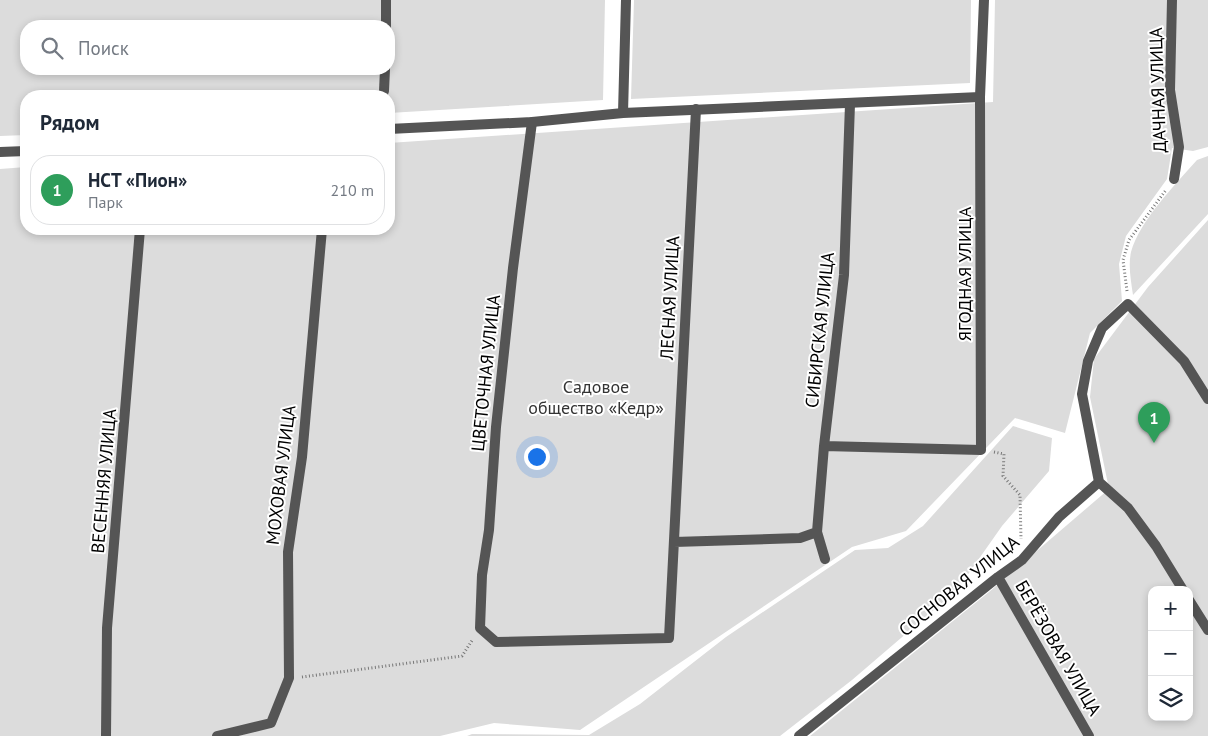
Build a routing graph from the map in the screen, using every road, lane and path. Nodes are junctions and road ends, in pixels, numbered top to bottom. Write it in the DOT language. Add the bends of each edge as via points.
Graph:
graph roads {
  1 [pos="386,0"];
  2 [pos="626,0"];
  3 [pos="984,0"];
  4 [pos="1172,0"];
  5 [pos="386,20"];
  6 [pos="385,75"];
  7 [pos="384,90"];
  8 [pos="980,97"];
  9 [pos="850,104"];
  10 [pos="696,109"];
  11 [pos="623,112"];
  12 [pos="532,122"];
  13 [pos="395,129"];
  14 [pos="20,151"];
  15 [pos="0,152"];
  16 [pos="1174,179"];
  17 [pos="140,235"];
  18 [pos="321,235"];
  19 [pos="1128,304"];
  20 [pos="1208,399"];
  21 [pos="824,446"];
  22 [pos="982,450"];
  23 [pos="1099,482"];
  24 [pos="817,532"];
  25 [pos="674,542"];
  26 [pos="825,559"];
  27 [pos="1022,560"];
  28 [pos="998,577"];
  29 [pos="1181,586"];
  30 [pos="1193,606"];
  31 [pos="480,628"];
  32 [pos="1208,630"];
  33 [pos="289,678"];
  34 [pos="106,736"];
  35 [pos="217,736"];
  36 [pos="799,736"];
  37 [pos="1089,736"];
  1 -- 5 [label="street"];
  2 -- 11 [label="street"];
  3 -- 8 [label="street, ЯГОДНАЯ УЛИЦА"];
  4 -- 16 [label="street, ДАЧНАЯ УЛИЦА" via="1170,90 1179,147"];
  6 -- 7 [label="street"];
  8 -- 9 [label="street"];
  8 -- 22 [label="street, ЯГОДНАЯ УЛИЦА"];
  9 -- 10 [label="street"];
  9 -- 21 [label="street, СИБИРСКАЯ УЛИЦА" via="844,276"];
  10 -- 11 [label="street"];
  10 -- 25 [label="street, ЛЕСНАЯ УЛИЦА"];
  11 -- 12 [label="street"];
  12 -- 13 [label="street"];
  12 -- 31 [label="street, ЦВЕТОЧНАЯ УЛИЦА" via="496,427"];
  14 -- 15 [label="street"];
  16 -- 19 [label="path" via="1129,240 1123,260"];
  17 -- 34 [label="street, ВЕСЕННЯЯ УЛИЦА" via="107,628"];
  18 -- 33 [label="street, МОХОВАЯ УЛИЦА" via="302,457 288,552"];
  19 -- 20 [label="street" via="1184,361"];
  19 -- 23 [label="street" via="1102,328 1088,361 1082,394"];
  21 -- 22 [label="street"];
  21 -- 24 [label="street, СИБИРСКАЯ УЛИЦА"];
  22 -- 27 [label="path" via="1004,454 1003,476 1020,495"];
  23 -- 27 [label="street, СОСНОВАЯ УЛИЦА" via="1059,517"];
  23 -- 29 [label="street" via="1128,508"];
  24 -- 25 [label="street" via="800,538"];
  24 -- 26 [label="street, СИБИРСКАЯ УЛИЦА"];
  25 -- 31 [label="street, ЛЕСНАЯ УЛИЦА" via="669,638 496,642"];
  27 -- 28 [label="street, СОСНОВАЯ УЛИЦА"];
  28 -- 36 [label="street, СОСНОВАЯ УЛИЦА"];
  28 -- 37 [label="street, БЕРЁЗОВАЯ УЛИЦА"];
  30 -- 32 [label="street"];
  31 -- 33 [label="path" via="462,656"];
  33 -- 35 [label="street, МОХОВАЯ УЛИЦА" via="272,723"];
}
